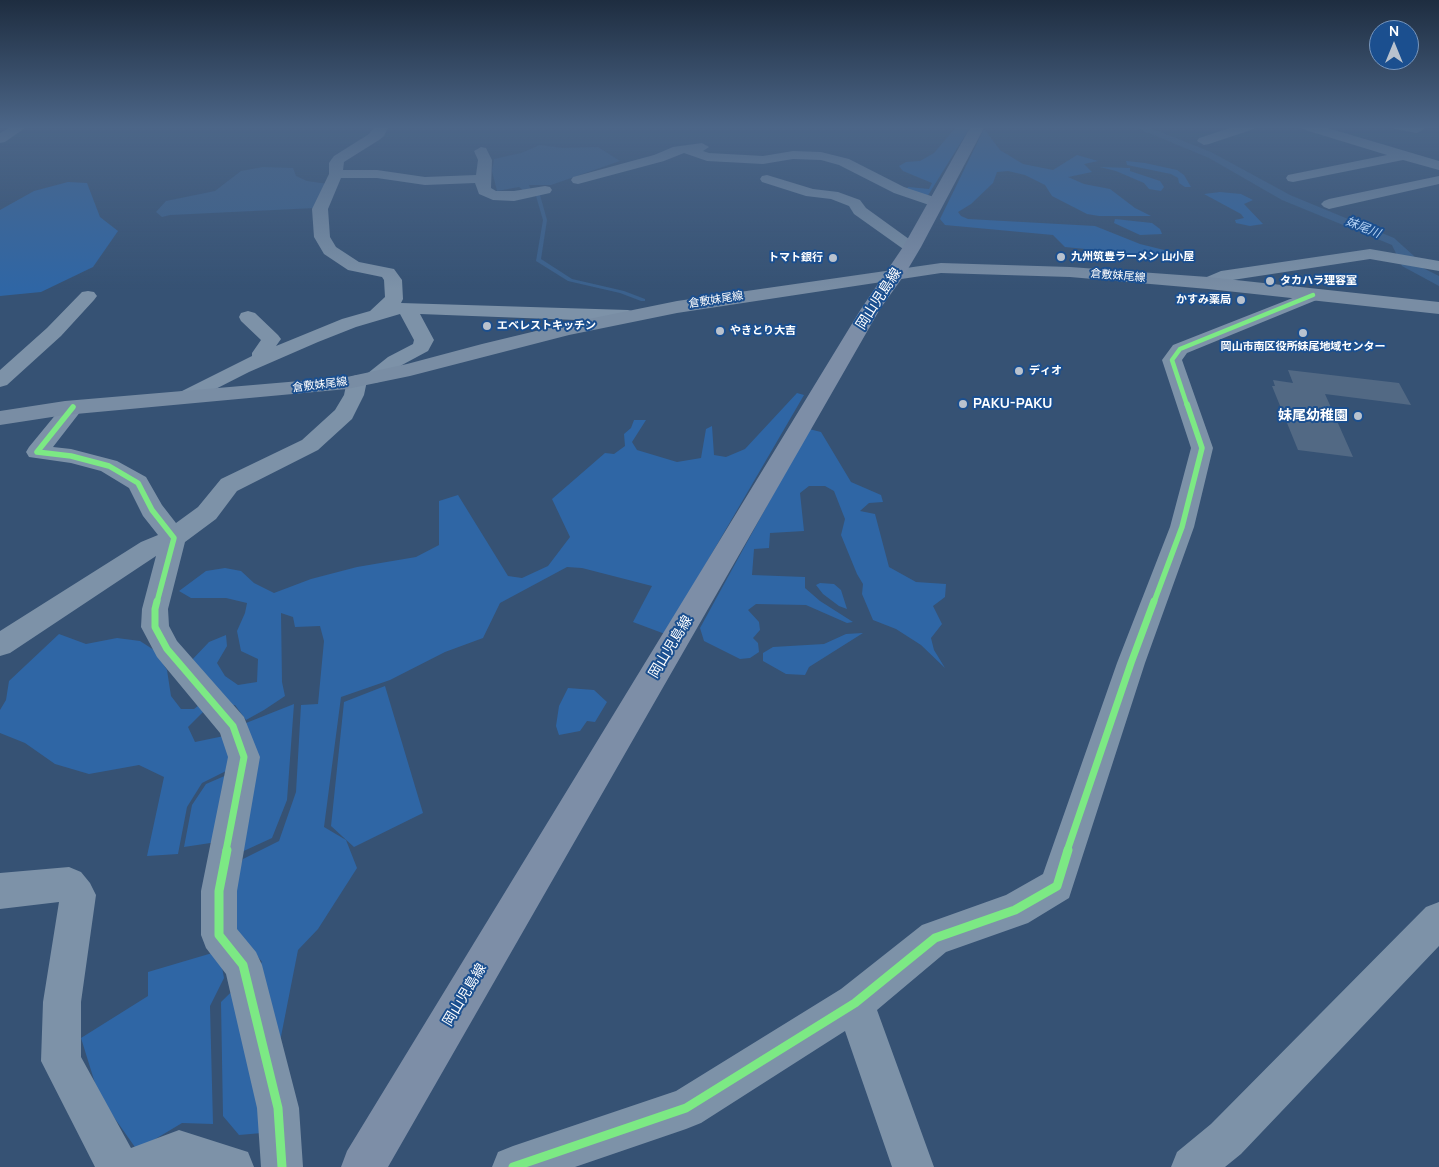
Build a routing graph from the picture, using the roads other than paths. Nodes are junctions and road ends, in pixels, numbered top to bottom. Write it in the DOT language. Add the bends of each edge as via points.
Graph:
graph roads {
  1 [pos="333,180"];
  2 [pos="416,180"];
  3 [pos="432,180"];
  4 [pos="482,180"];
  5 [pos="771,180"];
  6 [pos="880,180"];
  7 [pos="947,180"];
  8 [pos="1437,180"];
  9 [pos="536,192"];
  10 [pos="935,202"];
  11 [pos="1329,204"];
  12 [pos="912,247"];
  13 [pos="1432,264"];
  14 [pos="896,274"];
  15 [pos="1208,283"];
  16 [pos="1312,295"];
  17 [pos="88,296"];
  18 [pos="408,308"];
  19 [pos="1439,308"];
  20 [pos="378,313"];
  21 [pos="628,316"];
  22 [pos="248,317"];
  23 [pos="262,359"];
  24 [pos="1,379"];
  25 [pos="366,379"];
  26 [pos="185,397"];
  27 [pos="73,407"];
  28 [pos="0,418"];
  29 [pos="174,538"];
  30 [pos="0,645"];
  31 [pos="0,891"];
  32 [pos="1439,920"];
  33 [pos="855,1003"];
  34 [pos="118,1167"];
  35 [pos="137,1167"];
  36 [pos="234,1167"];
  37 [pos="282,1167"];
  38 [pos="363,1167"];
  39 [pos="513,1167"];
  40 [pos="913,1167"];
  41 [pos="1192,1167"];
  1 -- 20 [label="street" via="320,208 322,237 342,260 354,266 388,273 394,280 394,298"];
  2 -- 3 [label="street"];
  4 -- 9 [label="street" via="484,191 493,195"];
  5 -- 12 [label="street" via="812,194 833,195 855,202 860,211"];
  6 -- 10 [label="street"];
  7 -- 10 [label="main road, 岡山児島線"];
  8 -- 11 [label="street"];
  10 -- 12 [label="main road, 岡山児島線"];
  12 -- 14 [label="main road, 岡山児島線"];
  13 -- 15 [label="street" via="1370,254 1357,255 1221,276"];
  14 -- 15 [label="main road, 倉敷妹尾線" via="941,268 1008,268"];
  14 -- 21 [label="main road, 倉敷妹尾線"];
  14 -- 38 [label="main road, 岡山児島線" via="871,309"];
  15 -- 16 [label="main road, 倉敷妹尾線"];
  16 -- 19 [label="main road, 倉敷妹尾線"];
  16 -- 33 [label="street" via="1180,350 1172,360 1202,448 1182,527 1131,663 1057,886 1015,910 935,938"];
  17 -- 24 [label="street" via="54,332"];
  18 -- 20 [label="street"];
  18 -- 21 [label="street"];
  18 -- 25 [label="street" via="424,340 421,347"];
  20 -- 23 [label="street"];
  21 -- 25 [label="main road, 倉敷妹尾線"];
  22 -- 23 [label="street" via="271,339"];
  23 -- 26 [label="street"];
  25 -- 26 [label="main road, 倉敷妹尾線" via="315,387"];
  25 -- 29 [label="street" via="344,414 330,429 310,445 229,485 207,513"];
  26 -- 27 [label="main road, 倉敷妹尾線"];
  27 -- 28 [label="main road, 倉敷妹尾線"];
  27 -- 29 [label="street" via="37,452 71,456 109,466 138,483 152,510"];
  29 -- 30 [label="street" via="150,548"];
  29 -- 37 [label="street" via="155,609 155,627 166,649 233,726 244,757 219,891 219,935 243,965 278,1108"];
  31 -- 34 [label="street" via="69,884 78,895 62,1002 61,1061"];
  32 -- 41 [label="street" via="1226,1139"];
  33 -- 39 [label="street" via="686,1108"];
  33 -- 40 [label="street"];
  35 -- 36 [label="street" via="179,1151"];
}
